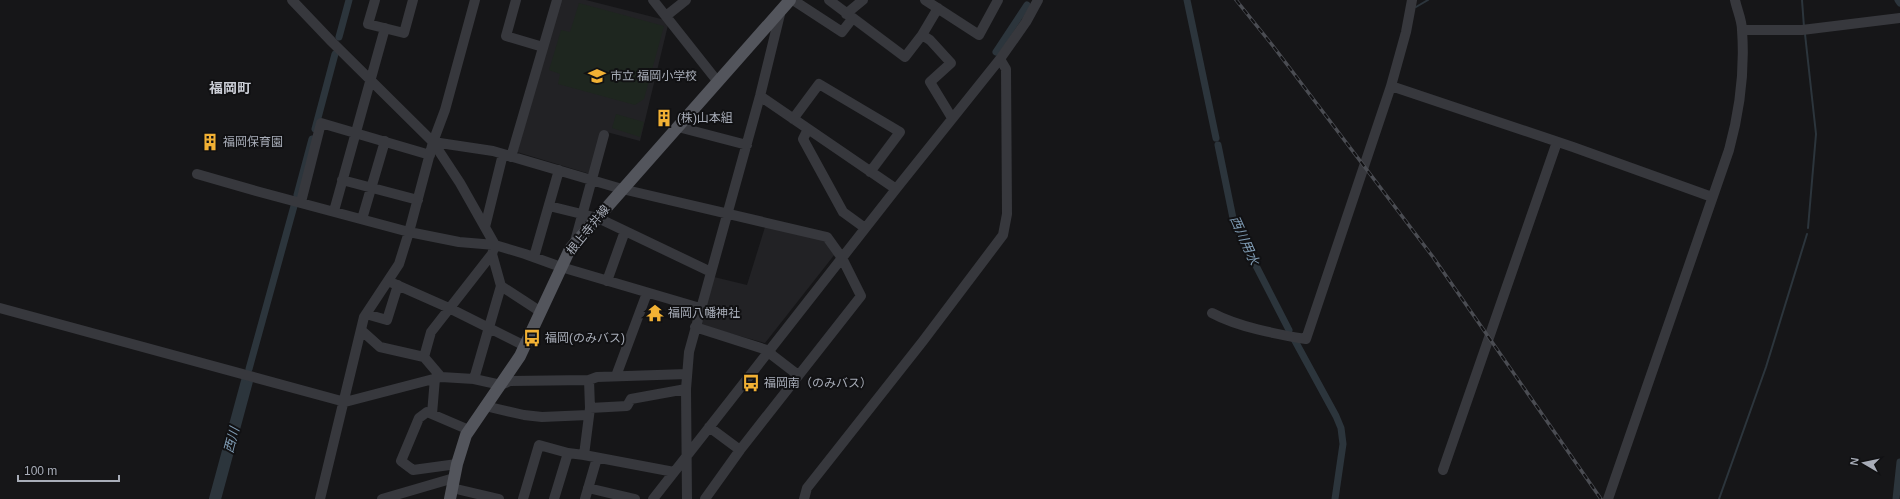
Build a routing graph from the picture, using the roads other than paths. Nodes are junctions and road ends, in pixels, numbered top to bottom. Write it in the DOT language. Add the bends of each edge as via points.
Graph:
graph roads {
  1 [pos="292,0"];
  2 [pos="375,0"];
  3 [pos="413,0"];
  4 [pos="475,0"];
  5 [pos="516,0"];
  6 [pos="557,0"];
  7 [pos="653,0"];
  8 [pos="686,0"];
  9 [pos="794,0"];
  10 [pos="829,0"];
  11 [pos="863,0"];
  12 [pos="925,0"];
  13 [pos="998,0"];
  14 [pos="1009,0"];
  15 [pos="1038,0"];
  16 [pos="1412,0"];
  17 [pos="1735,0"];
  18 [pos="786,4"];
  19 [pos="938,8"];
  20 [pos="666,16"];
  21 [pos="849,17"];
  22 [pos="1900,18"];
  23 [pos="384,28"];
  24 [pos="1742,30"];
  25 [pos="922,35"];
  26 [pos="543,47"];
  27 [pos="1000,59"];
  28 [pos="369,79"];
  29 [pos="718,82"];
  30 [pos="1391,86"];
  31 [pos="760,96"];
  32 [pos="952,118"];
  33 [pos="793,119"];
  34 [pos="678,127"];
  35 [pos="808,129"];
  36 [pos="354,132"];
  37 [pos="604,135"];
  38 [pos="385,142"];
  39 [pos="433,142"];
  40 [pos="1557,142"];
  41 [pos="747,145"];
  42 [pos="430,155"];
  43 [pos="507,156"];
  44 [pos="559,170"];
  45 [pos="870,172"];
  46 [pos="197,174"];
  47 [pos="342,180"];
  48 [pos="591,180"];
  49 [pos="371,187"];
  50 [pos="622,189"];
  51 [pos="896,189"];
  52 [pos="1712,197"];
  53 [pos="418,200"];
  54 [pos="301,202"];
  55 [pos="549,206"];
  56 [pos="334,211"];
  57 [pos="581,214"];
  58 [pos="728,214"];
  59 [pos="598,218"];
  60 [pos="362,219"];
  61 [pos="484,227"];
  62 [pos="865,228"];
  63 [pos="625,231"];
  64 [pos="409,232"];
  65 [pos="574,245"];
  66 [pos="494,249"];
  67 [pos="534,257"];
  68 [pos="842,258"];
  69 [pos="561,268"];
  70 [pos="711,272"];
  71 [pos="388,281"];
  72 [pos="607,281"];
  73 [pos="398,285"];
  74 [pos="501,286"];
  75 [pos="647,293"];
  76 [pos="0,308"];
  77 [pos="449,308"];
  78 [pos="700,308"];
  79 [pos="541,312"];
  80 [pos="1212,313"];
  81 [pos="366,314"];
  82 [pos="488,327"];
  83 [pos="695,327"];
  84 [pos="361,330"];
  85 [pos="525,346"];
  86 [pos="770,351"];
  87 [pos="424,357"];
  88 [pos="687,374"];
  89 [pos="798,375"];
  90 [pos="616,376"];
  91 [pos="438,377"];
  92 [pos="474,379"];
  93 [pos="589,380"];
  94 [pos="500,385"];
  95 [pos="686,389"];
  96 [pos="345,402"];
  97 [pos="485,406"];
  98 [pos="589,411"];
  99 [pos="432,414"];
  100 [pos="709,427"];
  101 [pos="469,430"];
  102 [pos="740,450"];
  103 [pos="568,452"];
  104 [pos="584,455"];
  105 [pos="596,458"];
  106 [pos="685,458"];
  107 [pos="457,464"];
  108 [pos="1443,470"];
  109 [pos="674,472"];
  110 [pos="452,488"];
  111 [pos="588,488"];
  112 [pos="385,498"];
  113 [pos="320,499"];
  114 [pos="499,499"];
  115 [pos="523,499"];
  116 [pos="554,499"];
  117 [pos="585,499"];
  118 [pos="635,499"];
  119 [pos="653,499"];
  120 [pos="687,499"];
  121 [pos="705,499"];
  122 [pos="804,499"];
  123 [pos="1608,499"];
  1 -- 28 [label="street"];
  2 -- 23 [label="street" via="368,24"];
  3 -- 23 [label="street" via="404,33"];
  4 -- 39 [label="street" via="445,110"];
  5 -- 26 [label="street" via="506,36"];
  6 -- 26 [label="street"];
  7 -- 20 [label="street"];
  8 -- 20 [label="street"];
  9 -- 21 [label="street" via="842,32"];
  10 -- 21 [label="street"];
  11 -- 21 [label="street"];
  12 -- 19 [label="street"];
  13 -- 14 [label="street"];
  13 -- 19 [label="street" via="979,35"];
  15 -- 27 [label="street"];
  16 -- 30 [label="street"];
  17 -- 24 [label="street"];
  18 -- 29 [label="main road, 根上寺井線"];
  18 -- 31 [label="street"];
  19 -- 25 [label="street"];
  20 -- 29 [label="street"];
  21 -- 25 [label="street" via="905,57"];
  22 -- 24 [label="street" via="1802,30"];
  23 -- 28 [label="street"];
  24 -- 52 [label="street" via="1742,88 1737,122"];
  25 -- 32 [label="street" via="951,63 930,82"];
  26 -- 43 [label="street"];
  27 -- 32 [label="street"];
  27 -- 122 [label="street" via="1006,69 1007,214 1003,235 807,488"];
  28 -- 36 [label="street"];
  28 -- 39 [label="street"];
  29 -- 34 [label="main road, 根上寺井線"];
  30 -- 40 [label="street"];
  30 -- 80 [label="street" via="1306,338 1223,319"];
  31 -- 33 [label="street"];
  31 -- 41 [label="street"];
  32 -- 51 [label="street"];
  33 -- 35 [label="street"];
  33 -- 45 [label="street" via="819,84 900,132"];
  34 -- 41 [label="street"];
  34 -- 50 [label="main road, 根上寺井線"];
  35 -- 45 [label="street"];
  35 -- 62 [label="street" via="803,139 843,212"];
  36 -- 38 [label="street"];
  36 -- 47 [label="street"];
  36 -- 54 [label="street" via="321,123"];
  37 -- 48 [label="street"];
  38 -- 42 [label="street"];
  38 -- 49 [label="street"];
  39 -- 42 [label="street"];
  39 -- 43 [label="street"];
  39 -- 61 [label="street" via="460,183"];
  40 -- 52 [label="street"];
  40 -- 108 [label="street"];
  41 -- 58 [label="street"];
  42 -- 53 [label="street"];
  43 -- 44 [label="street"];
  43 -- 61 [label="street"];
  44 -- 48 [label="street"];
  44 -- 55 [label="street"];
  45 -- 51 [label="street"];
  46 -- 54 [label="street"];
  47 -- 49 [label="street"];
  47 -- 56 [label="street"];
  48 -- 50 [label="street"];
  48 -- 57 [label="street"];
  49 -- 53 [label="street"];
  49 -- 60 [label="street"];
  50 -- 58 [label="street"];
  50 -- 59 [label="main road, 根上寺井線"];
  51 -- 62 [label="street"];
  52 -- 123 [label="street"];
  53 -- 64 [label="street"];
  54 -- 56 [label="street"];
  55 -- 57 [label="street"];
  55 -- 67 [label="street"];
  56 -- 60 [label="street"];
  57 -- 59 [label="street"];
  57 -- 65 [label="street"];
  58 -- 68 [label="street" via="826,237"];
  58 -- 70 [label="street"];
  59 -- 63 [label="street"];
  59 -- 65 [label="main road, 根上寺井線"];
  60 -- 64 [label="street"];
  61 -- 66 [label="street"];
  62 -- 68 [label="street"];
  63 -- 70 [label="street"];
  63 -- 72 [label="street"];
  64 -- 66 [label="street"];
  64 -- 71 [label="street" via="399,264"];
  65 -- 69 [label="main road, 根上寺井線"];
  66 -- 67 [label="street"];
  66 -- 74 [label="street"];
  66 -- 77 [label="street"];
  67 -- 69 [label="street"];
  68 -- 86 [label="street"];
  68 -- 89 [label="street" via="861,296"];
  69 -- 72 [label="street"];
  69 -- 79 [label="main road, 根上寺井線"];
  70 -- 78 [label="street"];
  71 -- 73 [label="street"];
  71 -- 81 [label="street"];
  72 -- 75 [label="street"];
  73 -- 77 [label="street"];
  73 -- 81 [label="street" via="388,320"];
  74 -- 79 [label="street"];
  74 -- 82 [label="street"];
  75 -- 78 [label="street"];
  75 -- 90 [label="street"];
  76 -- 96 [label="street"];
  77 -- 82 [label="street"];
  77 -- 87 [label="street" via="431,332"];
  78 -- 83 [label="street"];
  79 -- 85 [label="main road, 根上寺井線"];
  81 -- 84 [label="street"];
  82 -- 85 [label="street"];
  82 -- 92 [label="street"];
  83 -- 86 [label="street"];
  83 -- 88 [label="street"];
  84 -- 87 [label="street" via="380,347"];
  84 -- 96 [label="street"];
  85 -- 94 [label="main road, 根上寺井線"];
  86 -- 89 [label="street"];
  86 -- 100 [label="street"];
  87 -- 91 [label="street"];
  88 -- 90 [label="street"];
  88 -- 95 [label="street"];
  89 -- 102 [label="street"];
  90 -- 93 [label="street"];
  91 -- 92 [label="street"];
  91 -- 96 [label="street"];
  91 -- 99 [label="street"];
  92 -- 94 [label="street"];
  93 -- 94 [label="street" via="510,381"];
  93 -- 98 [label="street"];
  94 -- 97 [label="main road, 根上寺井線"];
  95 -- 98 [label="street" via="631,400 628,406"];
  95 -- 106 [label="street"];
  96 -- 113 [label="street"];
  97 -- 98 [label="street" via="536,416"];
  97 -- 101 [label="main road, 根上寺井線"];
  98 -- 104 [label="street"];
  99 -- 101 [label="street"];
  99 -- 107 [label="street" via="427,412 418,418 401,461 413,470"];
  100 -- 102 [label="street"];
  100 -- 106 [label="street"];
  101 -- 107 [label="main road, 根上寺井線" via="462,442"];
  102 -- 121 [label="street"];
  103 -- 104 [label="street"];
  103 -- 115 [label="street" via="538,445"];
  103 -- 116 [label="street"];
  104 -- 105 [label="street"];
  105 -- 109 [label="street"];
  105 -- 111 [label="street"];
  106 -- 109 [label="street"];
  106 -- 120 [label="street"];
  107 -- 110 [label="main road, 根上寺井線"];
  109 -- 119 [label="street"];
  110 -- 112 [label="street"];
  110 -- 114 [label="street"];
  111 -- 117 [label="street"];
  111 -- 118 [label="street"];
}
